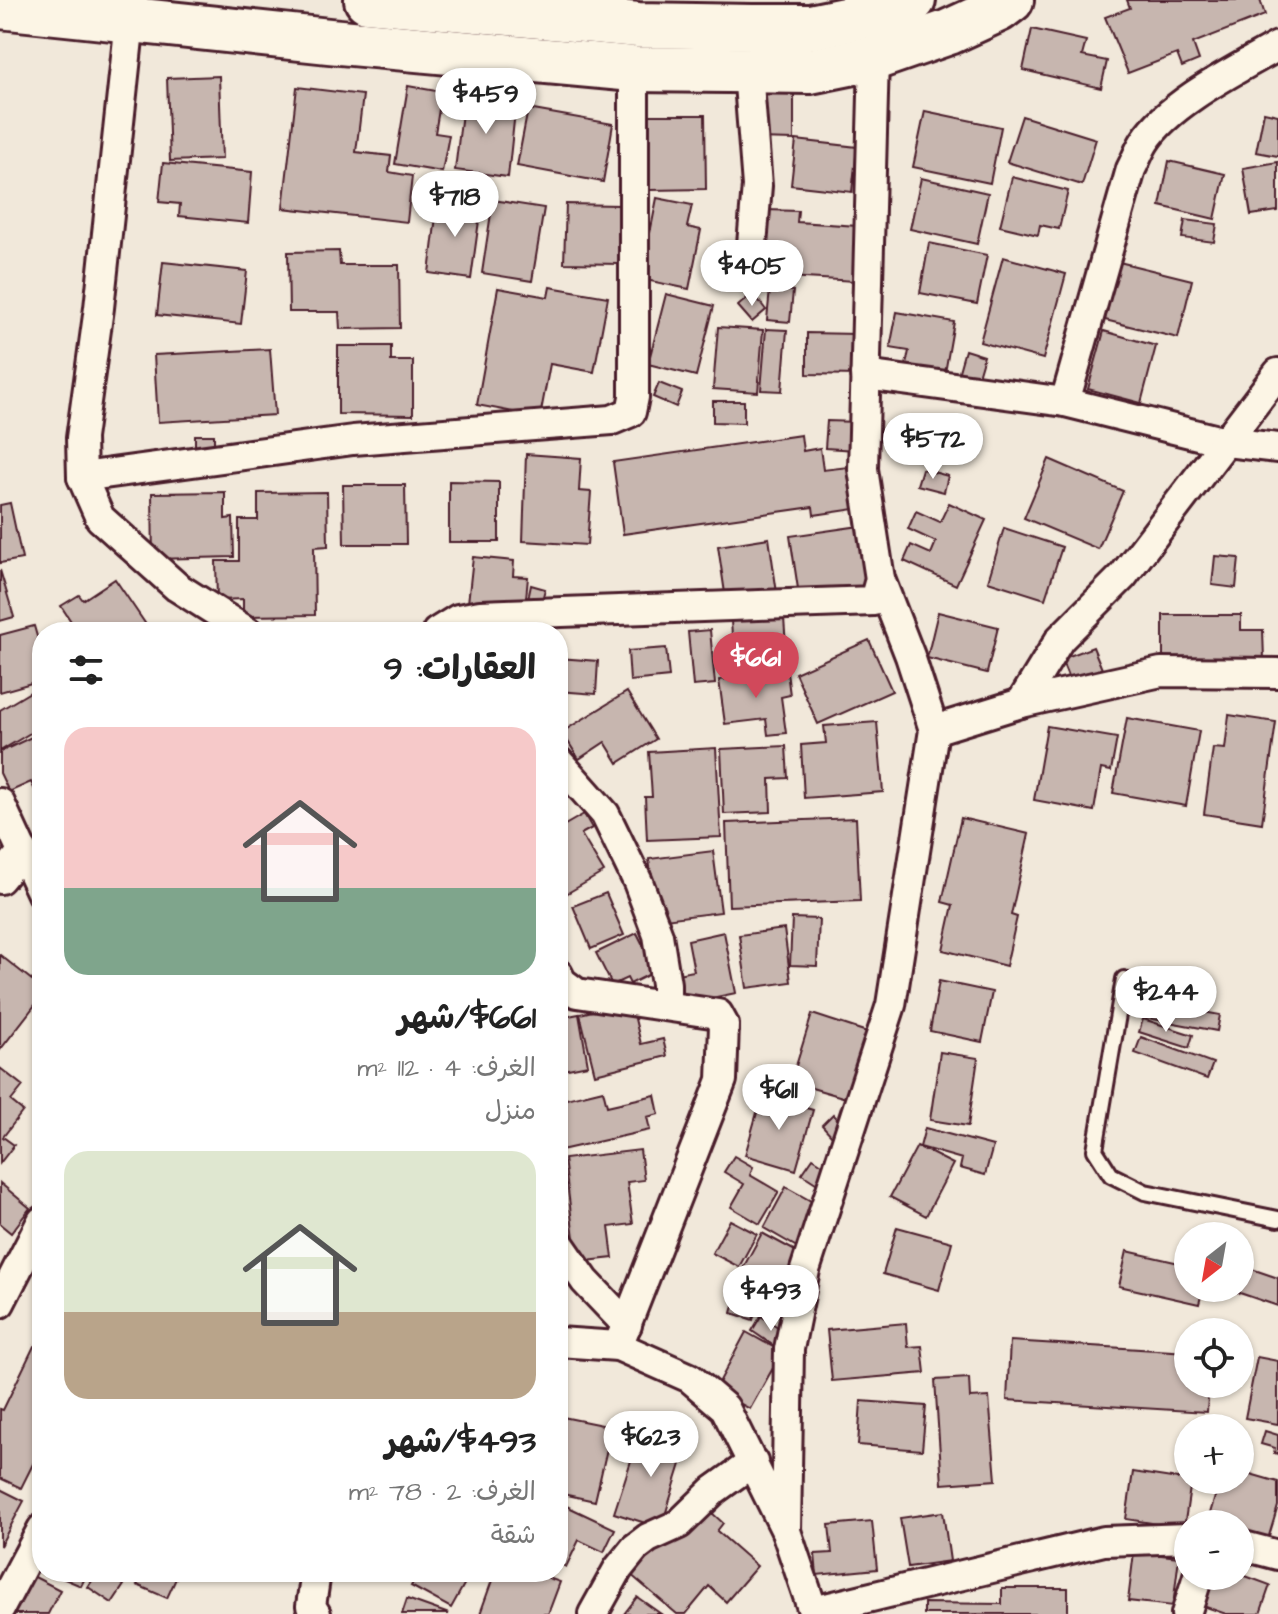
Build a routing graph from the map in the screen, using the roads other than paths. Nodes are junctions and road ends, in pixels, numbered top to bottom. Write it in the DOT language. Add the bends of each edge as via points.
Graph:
graph roads {
  1 [pos="367,0"];
  2 [pos="913,0"];
  3 [pos="1011,0"];
  4 [pos="0,6"];
  5 [pos="130,20"];
  6 [pos="1278,46"];
  7 [pos="874,58"];
  8 [pos="634,69"];
  9 [pos="748,71"];
  10 [pos="750,268"];
  11 [pos="1278,373"];
  12 [pos="865,375"];
  13 [pos="1065,402"];
  14 [pos="1226,442"];
  15 [pos="1278,448"];
  16 [pos="82,477"];
  17 [pos="880,579"];
  18 [pos="232,622"];
  19 [pos="454,622"];
  20 [pos="1278,673"];
  21 [pos="1021,703"];
  22 [pos="934,730"];
  23 [pos="568,772"];
  24 [pos="0,803"];
  25 [pos="23,851"];
  26 [pos="32,871"];
  27 [pos="0,879"];
  28 [pos="1124,979"];
  29 [pos="568,986"];
  30 [pos="666,1006"];
  31 [pos="1278,1219"];
  32 [pos="32,1241"];
  33 [pos="568,1256"];
  34 [pos="0,1303"];
  35 [pos="623,1336"];
  36 [pos="568,1341"];
  37 [pos="753,1462"];
  38 [pos="786,1531"];
  39 [pos="1174,1538"];
  40 [pos="32,1548"];
  41 [pos="1254,1549"];
  42 [pos="1278,1555"];
  43 [pos="309,1582"];
  44 [pos="1194,1590"];
  45 [pos="0,1608"];
  46 [pos="814,1613"];
  47 [pos="316,1614"];
  48 [pos="593,1614"];
  49 [pos="1186,1614"];
  1 -- 2 [label="main road" via="638,25 810,27"];
  3 -- 7 [label="main road" via="949,32"];
  4 -- 5 [label="main road"];
  5 -- 8 [label="main road"];
  5 -- 16 [label="street" via="81,438"];
  6 -- 13 [label="street" via="1187,102 1146,139 1131,169"];
  7 -- 9 [label="main road" via="810,71"];
  7 -- 12 [label="street"];
  8 -- 9 [label="main road"];
  8 -- 16 [label="street" via="631,412 612,420 353,440"];
  9 -- 10 [label="street" via="757,186"];
  11 -- 14 [label="street"];
  12 -- 13 [label="street"];
  12 -- 17 [label="street" via="863,469"];
  13 -- 14 [label="street"];
  14 -- 15 [label="street"];
  14 -- 21 [label="street" via="1123,576 1060,639"];
  16 -- 18 [label="street" via="100,518 177,587"];
  17 -- 19 [label="street" via="874,601 480,615"];
  17 -- 22 [label="street"];
  20 -- 21 [label="street" via="1161,672"];
  21 -- 22 [label="street"];
  22 -- 38 [label="street" via="891,1005 805,1270 789,1349"];
  23 -- 30 [label="street" via="605,814 638,882 658,935"];
  24 -- 25 [label="street"];
  25 -- 26 [label="street"];
  25 -- 27 [label="street"];
  28 -- 31 [label="lane" via="1095,1150 1111,1175 1145,1192"];
  29 -- 30 [label="street" via="577,993"];
  30 -- 35 [label="street" via="718,1014 724,1025 722,1080"];
  32 -- 34 [label="street"];
  33 -- 35 [label="street"];
  35 -- 36 [label="street"];
  35 -- 37 [label="street" via="690,1378 725,1408"];
  37 -- 38 [label="street"];
  37 -- 48 [label="street" via="679,1524 635,1548"];
  38 -- 46 [label="street"];
  39 -- 46 [label="street" via="1104,1541"];
  40 -- 45 [label="street"];
  41 -- 42 [label="street"];
  43 -- 47 [label="street"];
  44 -- 49 [label="street"];
}
